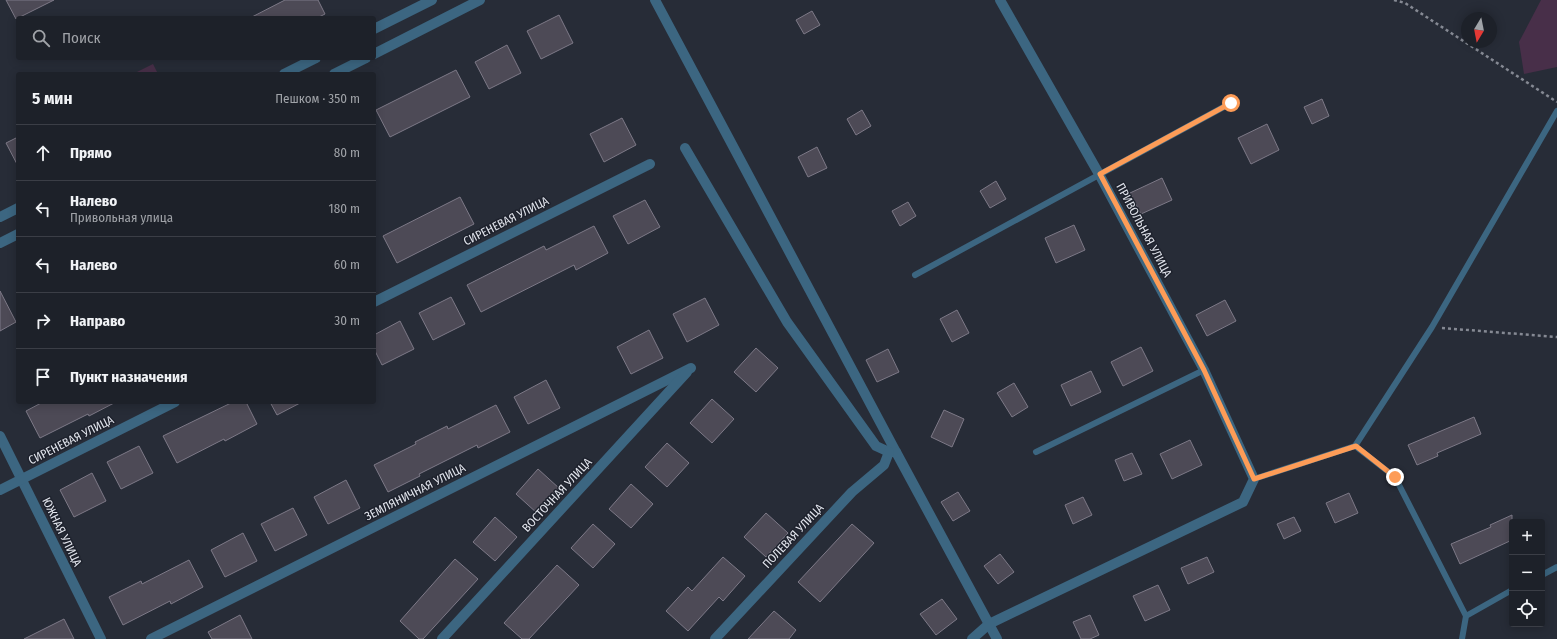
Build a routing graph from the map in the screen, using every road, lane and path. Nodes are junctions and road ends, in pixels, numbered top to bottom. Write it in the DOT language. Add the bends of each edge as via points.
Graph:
graph roads {
  1 [pos="432,0"];
  2 [pos="480,0"];
  3 [pos="655,0"];
  4 [pos="1000,0"];
  5 [pos="1394,0"];
  6 [pos="376,28"];
  7 [pos="376,53"];
  8 [pos="312,60"];
  9 [pos="362,60"];
  10 [pos="288,72"];
  11 [pos="338,72"];
  12 [pos="1231,103"];
  13 [pos="1557,103"];
  14 [pos="1557,111"];
  15 [pos="685,148"];
  16 [pos="650,164"];
  17 [pos="1100,174"];
  18 [pos="16,209"];
  19 [pos="0,217"];
  20 [pos="16,235"];
  21 [pos="0,243"];
  22 [pos="915,274"];
  23 [pos="376,301"];
  24 [pos="1432,327"];
  25 [pos="1557,337"];
  26 [pos="691,368"];
  27 [pos="1204,370"];
  28 [pos="171,404"];
  29 [pos="0,436"];
  30 [pos="1356,446"];
  31 [pos="893,452"];
  32 [pos="1036,452"];
  33 [pos="22,479"];
  34 [pos="1254,479"];
  35 [pos="0,490"];
  36 [pos="1557,567"];
  37 [pos="1545,573"];
  38 [pos="1510,591"];
  39 [pos="1466,616"];
  40 [pos="989,624"];
  41 [pos="101,639"];
  42 [pos="151,639"];
  43 [pos="442,639"];
  44 [pos="715,639"];
  45 [pos="972,639"];
  46 [pos="997,639"];
  47 [pos="1462,639"];
  1 -- 6 [label="street"];
  2 -- 7 [label="street"];
  3 -- 31 [label="street"];
  4 -- 17 [label="street, ПРИВОЛЬНАЯ УЛИЦА"];
  5 -- 13 [label="path" via="1405,3"];
  8 -- 10 [label="street"];
  9 -- 11 [label="street"];
  12 -- 17 [label="lane"];
  14 -- 24 [label="lane"];
  15 -- 31 [label="street" via="787,322 876,446"];
  16 -- 23 [label="street, СИРЕНЕВАЯ УЛИЦА"];
  17 -- 22 [label="lane"];
  17 -- 27 [label="street, ПРИВОЛЬНАЯ УЛИЦА"];
  18 -- 19 [label="street"];
  20 -- 21 [label="street"];
  24 -- 25 [label="path"];
  24 -- 30 [label="lane"];
  26 -- 42 [label="street, ЗЕМЛЯНИЧНАЯ УЛИЦА"];
  26 -- 43 [label="street, ВОСТОЧНАЯ УЛИЦА"];
  27 -- 32 [label="lane"];
  27 -- 34 [label="street, ПРИВОЛЬНАЯ УЛИЦА"];
  28 -- 33 [label="street, СИРЕНЕВАЯ УЛИЦА"];
  29 -- 33 [label="street, ЮЖНАЯ УЛИЦА"];
  30 -- 34 [label="lane"];
  30 -- 39 [label="lane" via="1395,477"];
  31 -- 40 [label="street"];
  31 -- 44 [label="street, ПОЛЕВАЯ УЛИЦА" via="884,465 852,492"];
  33 -- 35 [label="street, СИРЕНЕВАЯ УЛИЦА"];
  33 -- 41 [label="street, ЮЖНАЯ УЛИЦА"];
  34 -- 40 [label="street" via="1243,502"];
  36 -- 37 [label="lane"];
  38 -- 39 [label="lane"];
  39 -- 47 [label="lane"];
  40 -- 45 [label="street"];
  40 -- 46 [label="street"];
}
